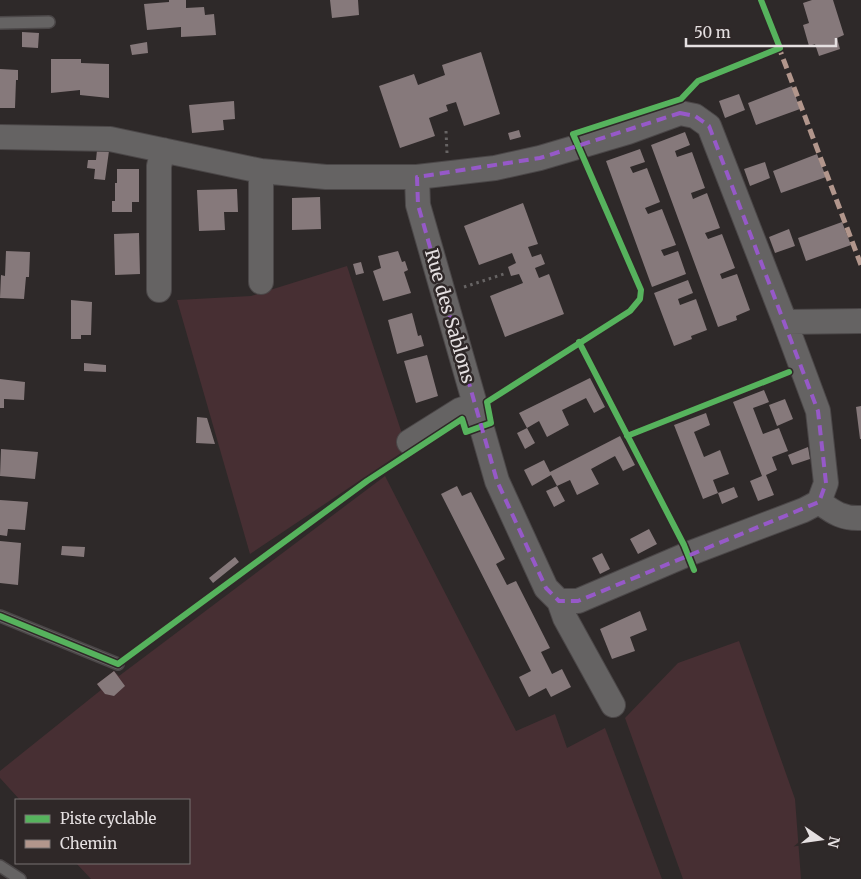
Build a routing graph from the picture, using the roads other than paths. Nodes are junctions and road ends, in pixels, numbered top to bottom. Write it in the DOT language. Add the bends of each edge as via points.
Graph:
graph roads {
  1 [pos="49,22"];
  2 [pos="0,23"];
  3 [pos="0,137"];
  4 [pos="163,150"];
  5 [pos="261,171"];
  6 [pos="417,176"];
  7 [pos="261,282"];
  8 [pos="159,290"];
  9 [pos="861,321"];
  10 [pos="785,322"];
  11 [pos="475,405"];
  12 [pos="409,442"];
  13 [pos="819,502"];
  14 [pos="861,518"];
  15 [pos="559,600"];
  16 [pos="0,616"];
  17 [pos="118,664"];
  18 [pos="613,705"];
  19 [pos="0,866"];
  20 [pos="20,879"];
  1 -- 2 [label="lane"];
  3 -- 4 [label="street" via="110,139"];
  4 -- 5 [label="street"];
  4 -- 8 [label="street" via="159,166"];
  5 -- 6 [label="street" via="326,177"];
  5 -- 7 [label="street"];
  6 -- 10 [label="street" via="495,168 628,132 680,113 695,116 709,126"];
  6 -- 11 [label="street, Rue des Sablons" via="418,205"];
  9 -- 10 [label="street"];
  10 -- 13 [label="street" via="818,411 826,483"];
  11 -- 12 [label="street" via="460,410"];
  11 -- 15 [label="street, Rue des Sablons" via="497,481 546,588"];
  13 -- 14 [label="street" via="847,519"];
  13 -- 15 [label="street" via="578,601"];
  15 -- 18 [label="street, Rue des Sablons" via="565,618"];
  16 -- 17 [label="lane"];
  19 -- 20 [label="lane"];
}
